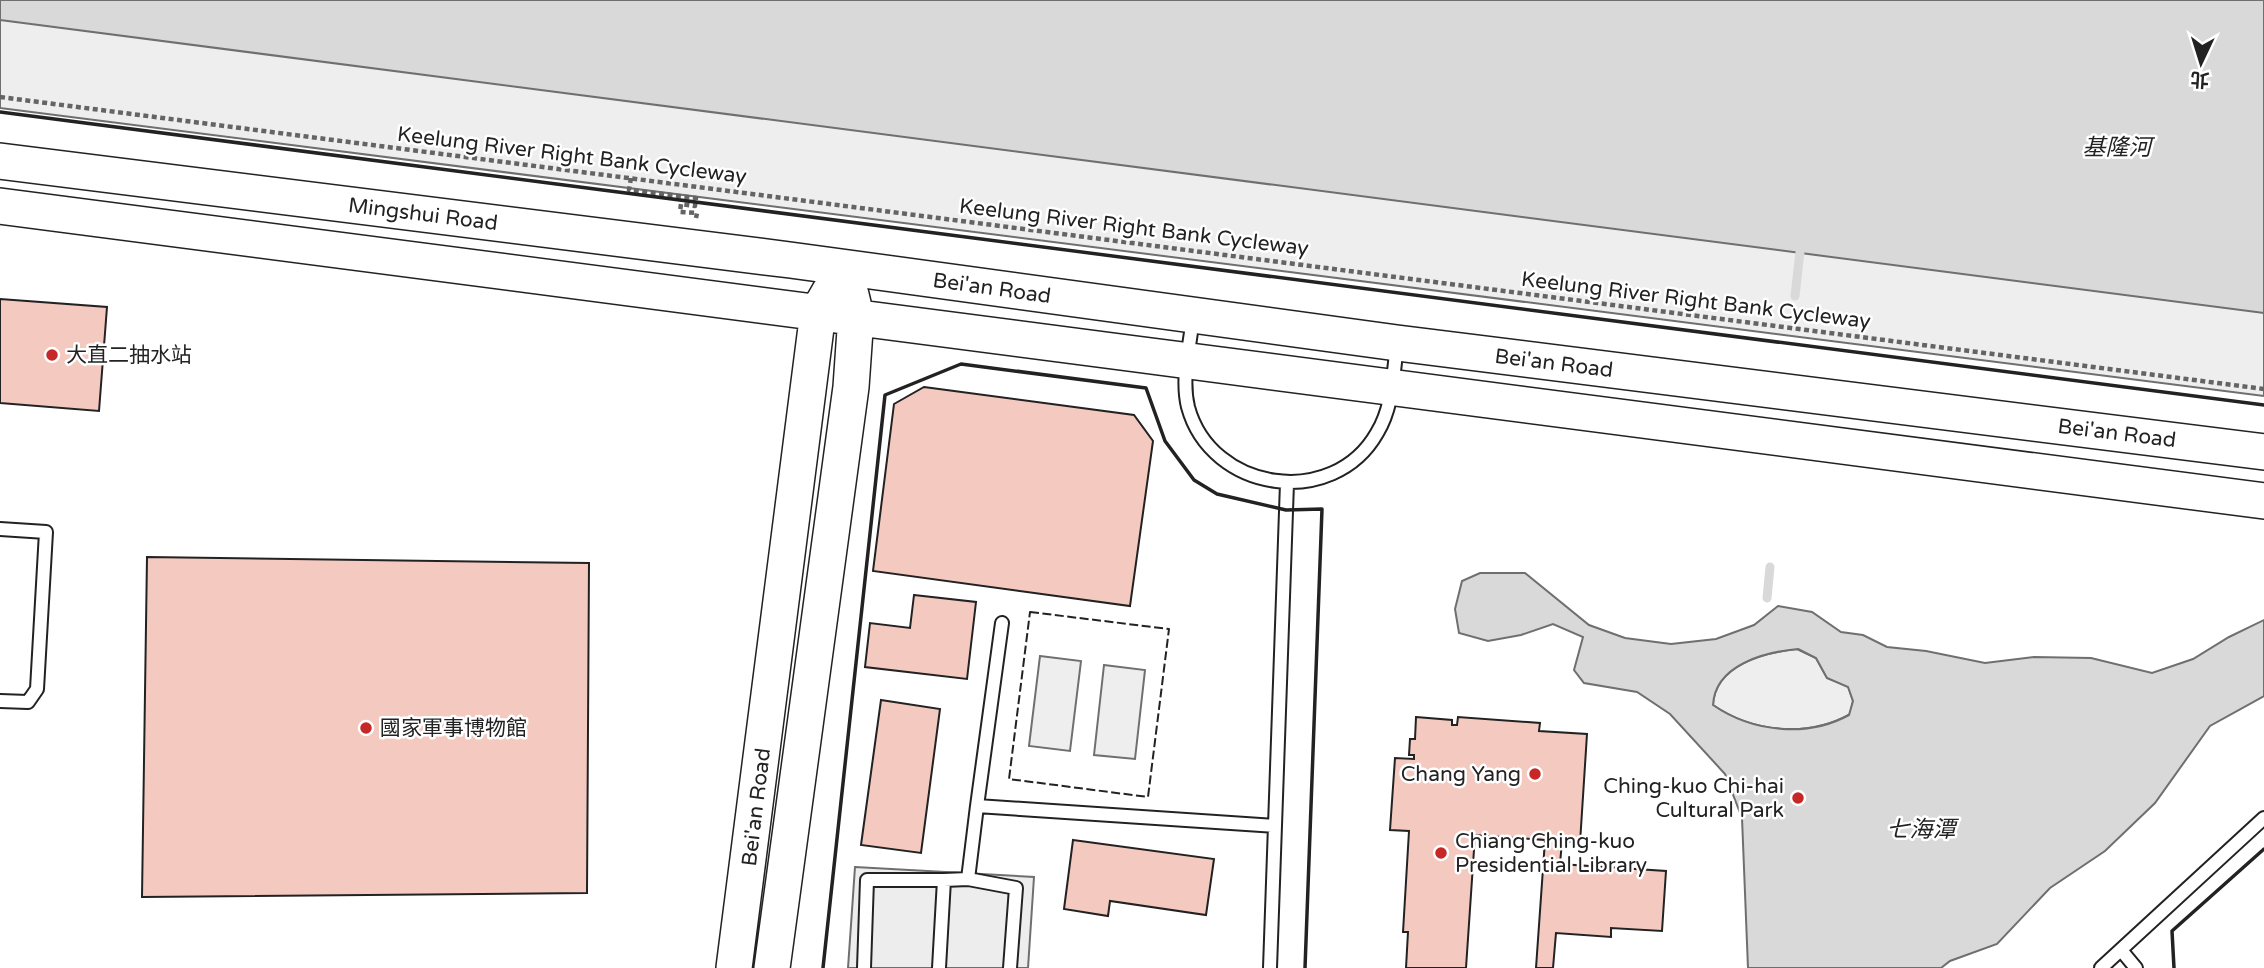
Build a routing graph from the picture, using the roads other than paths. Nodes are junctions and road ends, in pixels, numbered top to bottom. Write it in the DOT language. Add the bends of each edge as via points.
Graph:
graph roads {
  1 [pos="0,161"];
  2 [pos="0,206"];
  3 [pos="845,268"];
  4 [pos="818,312"];
  5 [pos="856,316"];
  6 [pos="1193,317"];
  7 [pos="1397,343"];
  8 [pos="1188,360"];
  9 [pos="1392,389"];
  10 [pos="2264,452"];
  11 [pos="1287,483"];
  12 [pos="2264,501"];
  13 [pos="0,529"];
  14 [pos="1002,623"];
  15 [pos="0,701"];
  16 [pos="977,806"];
  17 [pos="2264,818"];
  18 [pos="1275,826"];
  19 [pos="968,879"];
  20 [pos="944,880"];
  21 [pos="2121,950"];
  22 [pos="734,968"];
  23 [pos="772,968"];
  24 [pos="864,968"];
  25 [pos="939,968"];
  26 [pos="1010,968"];
  27 [pos="1270,968"];
  28 [pos="2101,968"];
  29 [pos="2136,968"];
  1 -- 3 [label="main road, Mingshui Road"];
  2 -- 4 [label="main road"];
  3 -- 4 [label="main road, Bei'an Road"];
  3 -- 5 [label="main road, Bei'an Road"];
  3 -- 6 [label="main road, Bei'an Road"];
  4 -- 5 [label="main road"];
  4 -- 22 [label="main road, Bei'an Road"];
  5 -- 8 [label="main road"];
  5 -- 23 [label="main road, Bei'an Road" via="851,387"];
  6 -- 7 [label="main road, Bei'an Road"];
  6 -- 8 [label="lane"];
  7 -- 9 [label="lane"];
  7 -- 10 [label="main road, Bei'an Road"];
  8 -- 9 [label="main road"];
  8 -- 11 [label="lane" via="1188,407 1202,438 1225,461 1255,478"];
  9 -- 11 [label="lane" via="1377,435 1354,461 1322,478"];
  9 -- 12 [label="main road"];
  11 -- 18 [label="lane"];
  13 -- 15 [label="lane" via="46,532 37,689 28,702"];
  14 -- 16 [label="lane"];
  16 -- 18 [label="lane"];
  16 -- 19 [label="lane"];
  17 -- 21 [label="lane"];
  18 -- 27 [label="lane"];
  19 -- 20 [label="lane"];
  19 -- 26 [label="lane" via="1016,888"];
  20 -- 24 [label="lane" via="867,880"];
  20 -- 25 [label="lane"];
  21 -- 28 [label="lane"];
  21 -- 29 [label="lane"];
}
